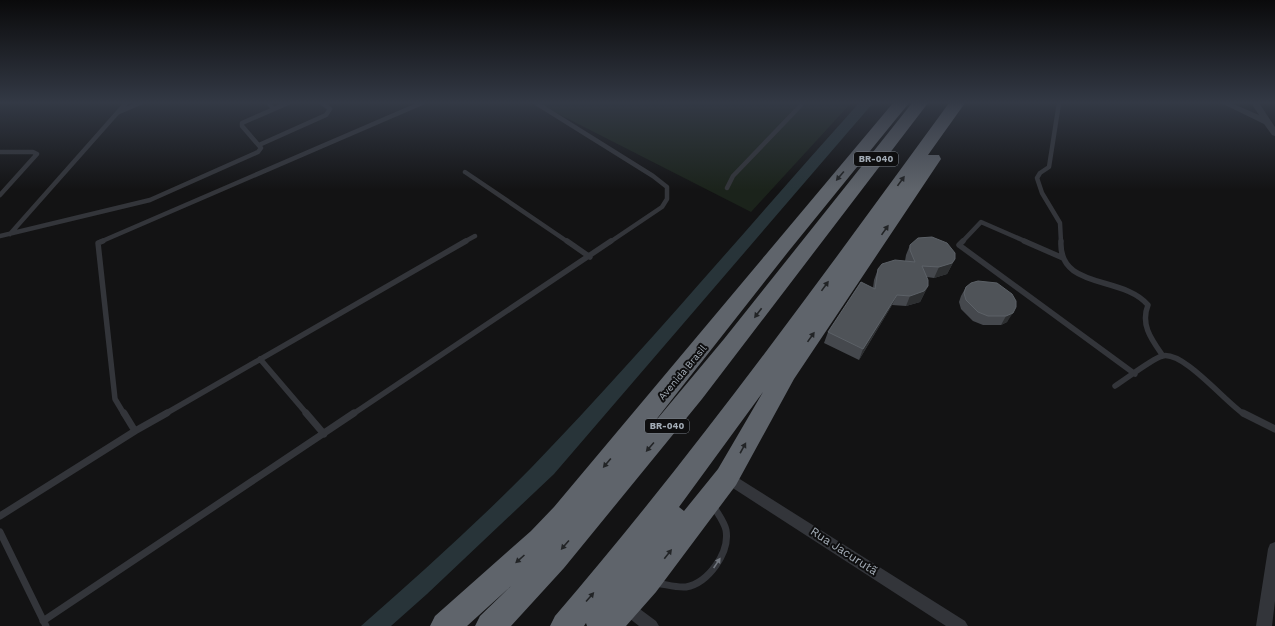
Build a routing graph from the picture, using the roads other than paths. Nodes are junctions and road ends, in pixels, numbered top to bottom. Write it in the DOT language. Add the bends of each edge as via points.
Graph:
graph roads {
  1 [pos="99,132"];
  2 [pos="248,132"];
  3 [pos="288,132"];
  4 [pos="354,132"];
  5 [pos="583,132"];
  6 [pos="776,132"];
  7 [pos="876,132"];
  8 [pos="897,132"];
  9 [pos="936,132"];
  10 [pos="952,132"];
  11 [pos="1054,132"];
  12 [pos="259,145"];
  13 [pos="0,152"];
  14 [pos="465,172"];
  15 [pos="727,188"];
  16 [pos="0,195"];
  17 [pos="832,214"];
  18 [pos="10,235"];
  19 [pos="1,236"];
  20 [pos="475,236"];
  21 [pos="590,257"];
  22 [pos="1063,258"];
  23 [pos="712,335"];
  24 [pos="778,352"];
  25 [pos="1163,356"];
  26 [pos="260,359"];
  27 [pos="1135,374"];
  28 [pos="1115,386"];
  29 [pos="1275,429"];
  30 [pos="135,431"];
  31 [pos="324,434"];
  32 [pos="727,477"];
  33 [pos="710,500"];
  34 [pos="0,516"];
  35 [pos="0,532"];
  36 [pos="1275,549"];
  37 [pos="646,582"];
  38 [pos="624,605"];
  39 [pos="1268,622"];
  40 [pos="44,623"];
  41 [pos="445,626"];
  42 [pos="490,626"];
  43 [pos="565,626"];
  44 [pos="594,626"];
  45 [pos="606,626"];
  46 [pos="651,626"];
  47 [pos="960,626"];
  1 -- 18 [label="lane"];
  2 -- 12 [label="lane"];
  3 -- 12 [label="lane"];
  4 -- 30 [label="lane" via="98,243 115,399"];
  5 -- 21 [label="lane" via="667,187 667,199 662,208"];
  6 -- 15 [label="lane" via="733,176"];
  7 -- 23 [label="highway, Avenida Brasil, one-way" via="781,246"];
  8 -- 17 [label="highway, BR-040"];
  24 -- 9 [label="highway, BR-040, one-way"];
  32 -- 10 [label="highway, one-way" via="786,373"];
  11 -- 22 [label="lane" via="1048,167 1037,178 1043,195 1061,226 1060,251"];
  12 -- 18 [label="lane" via="261,148 258,152 150,200"];
  13 -- 16 [label="lane" via="37,154"];
  14 -- 21 [label="lane"];
  17 -- 23 [label="highway"];
  17 -- 42 [label="highway, BR-040, one-way" via="741,335 660,434 557,555"];
  18 -- 19 [label="lane"];
  20 -- 26 [label="lane"];
  21 -- 31 [label="lane"];
  22 -- 25 [label="lane" via="1068,266 1081,274 1146,300 1148,305 1144,313 1145,326"];
  22 -- 27 [label="lane" via="981,222 959,245"];
  23 -- 41 [label="highway, Avenida Brasil, one-way" via="541,540"];
  43 -- 24 [label="highway, BR-040, one-way" via="661,511"];
  24 -- 44 [label="highway" via="761,389 674,518 600,612"];
  25 -- 27 [label="lane"];
  25 -- 29 [label="lane" via="1180,358 1236,409"];
  26 -- 30 [label="lane"];
  26 -- 31 [label="lane"];
  27 -- 28 [label="lane"];
  30 -- 34 [label="lane"];
  31 -- 40 [label="lane"];
  32 -- 33 [label="highway"];
  32 -- 47 [label="street, Rua Jacurutã"];
  37 -- 33 [label="highway, one-way"];
  37 -- 33 [label="lane, one-way" via="686,588 712,570 723,554 726,532"];
  35 -- 40 [label="lane"];
  36 -- 39 [label="street"];
  37 -- 38 [label="highway"];
  38 -- 45 [label="highway"];
  38 -- 46 [label="street"];
}
